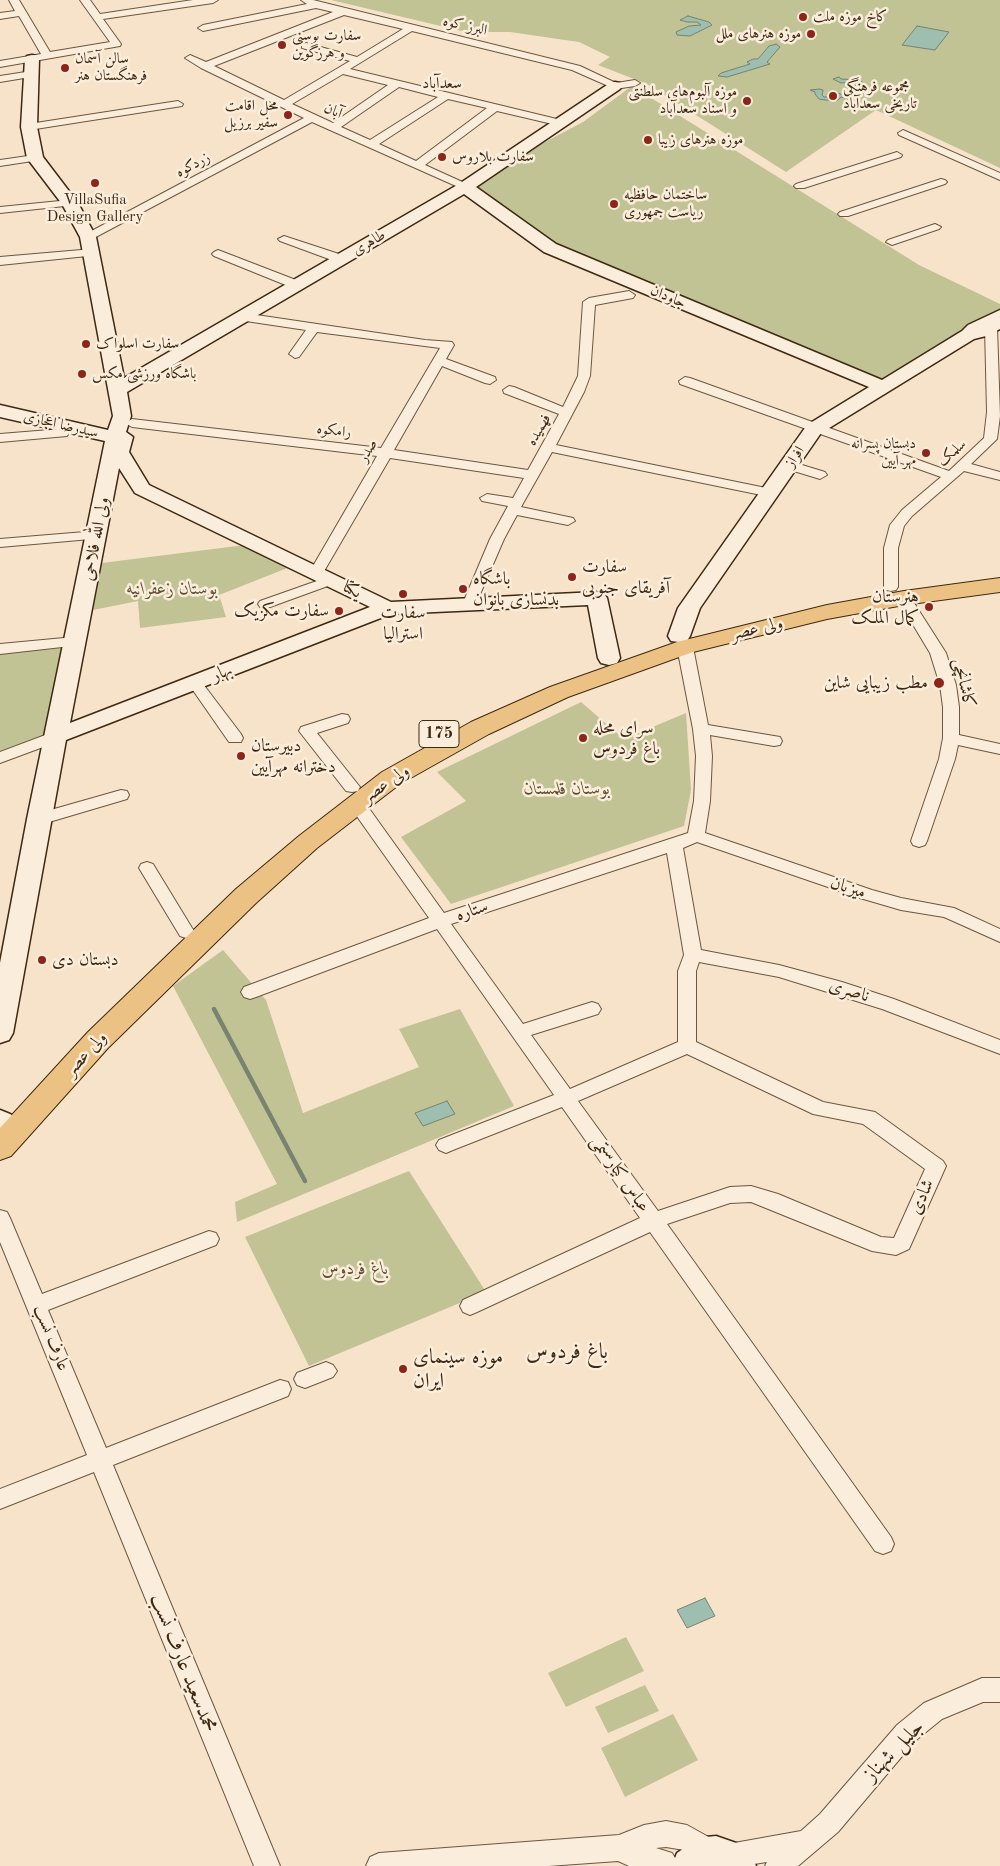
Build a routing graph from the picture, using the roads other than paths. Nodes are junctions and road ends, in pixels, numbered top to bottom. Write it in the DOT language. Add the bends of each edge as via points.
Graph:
graph roads {
  1 [pos="14,0"];
  2 [pos="85,0"];
  3 [pos="213,0"];
  4 [pos="306,0"];
  5 [pos="316,5"];
  6 [pos="342,12"];
  7 [pos="20,13"];
  8 [pos="0,16"];
  9 [pos="97,17"];
  10 [pos="203,28"];
  11 [pos="411,28"];
  12 [pos="306,46"];
  13 [pos="190,58"];
  14 [pos="358,60"];
  15 [pos="37,63"];
  16 [pos="0,64"];
  17 [pos="205,66"];
  18 [pos="341,70"];
  19 [pos="0,79"];
  20 [pos="635,83"];
  21 [pos="396,84"];
  22 [pos="615,86"];
  23 [pos="446,96"];
  24 [pos="178,104"];
  25 [pos="284,105"];
  26 [pos="495,107"];
  27 [pos="312,118"];
  28 [pos="561,123"];
  29 [pos="29,127"];
  30 [pos="333,128"];
  31 [pos="903,133"];
  32 [pos="370,145"];
  33 [pos="897,155"];
  34 [pos="36,158"];
  35 [pos="0,163"];
  36 [pos="417,166"];
  37 [pos="1000,177"];
  38 [pos="941,182"];
  39 [pos="800,186"];
  40 [pos="465,187"];
  41 [pos="70,203"];
  42 [pos="0,210"];
  43 [pos="844,214"];
  44 [pos="935,227"];
  45 [pos="284,239"];
  46 [pos="892,242"];
  47 [pos="90,245"];
  48 [pos="218,254"];
  49 [pos="341,259"];
  50 [pos="0,261"];
  51 [pos="297,285"];
  52 [pos="629,295"];
  53 [pos="243,317"];
  54 [pos="997,321"];
  55 [pos="314,328"];
  56 [pos="295,354"];
  57 [pos="439,361"];
  58 [pos="490,380"];
  59 [pos="685,381"];
  60 [pos="997,384"];
  61 [pos="884,387"];
  62 [pos="117,390"];
  63 [pos="509,390"];
  64 [pos="0,412"];
  65 [pos="568,413"];
  66 [pos="0,419"];
  67 [pos="814,429"];
  68 [pos="62,433"];
  69 [pos="123,436"];
  70 [pos="0,438"];
  71 [pos="993,445"];
  72 [pos="548,447"];
  73 [pos="386,453"];
  74 [pos="789,465"];
  75 [pos="962,466"];
  76 [pos="532,475"];
  77 [pos="820,475"];
  78 [pos="951,476"];
  79 [pos="1000,476"];
  80 [pos="142,489"];
  81 [pos="106,491"];
  82 [pos="770,493"];
  83 [pos="487,498"];
  84 [pos="515,506"];
  85 [pos="568,521"];
  86 [pos="97,535"];
  87 [pos="0,543"];
  88 [pos="1000,572"];
  89 [pos="324,576"];
  90 [pos="1000,585"];
  91 [pos="898,592"];
  92 [pos="470,603"];
  93 [pos="265,604"];
  94 [pos="388,608"];
  95 [pos="682,641"];
  96 [pos="75,642"];
  97 [pos="0,649"];
  98 [pos="609,658"];
  99 [pos="195,683"];
  100 [pos="342,719"];
  101 [pos="58,725"];
  102 [pos="702,729"];
  103 [pos="235,738"];
  104 [pos="952,738"];
  105 [pos="774,741"];
  106 [pos="1000,749"];
  107 [pos="0,758"];
  108 [pos="121,795"];
  109 [pos="355,795"];
  110 [pos="39,819"];
  111 [pos="696,836"];
  112 [pos="919,841"];
  113 [pos="674,845"];
  114 [pos="147,868"];
  115 [pos="440,921"];
  116 [pos="186,932"];
  117 [pos="1000,936"];
  118 [pos="693,955"];
  119 [pos="250,992"];
  120 [pos="592,1009"];
  121 [pos="519,1032"];
  122 [pos="0,1033"];
  123 [pos="687,1046"];
  124 [pos="1000,1048"];
  125 [pos="566,1098"];
  126 [pos="4,1130"];
  127 [pos="446,1145"];
  128 [pos="0,1218"];
  129 [pos="653,1221"];
  130 [pos="209,1239"];
  131 [pos="37,1305"];
  132 [pos="470,1306"];
  133 [pos="326,1370"];
  134 [pos="305,1379"];
  135 [pos="280,1389"];
  136 [pos="100,1459"];
  137 [pos="0,1499"];
  138 [pos="883,1544"];
  139 [pos="1000,1690"];
  140 [pos="807,1842"];
  141 [pos="619,1848"];
  142 [pos="717,1861"];
  143 [pos="267,1866"];
  144 [pos="379,1866"];
  145 [pos="667,1866"];
  146 [pos="778,1866"];
  1 -- 7 [label="street"];
  2 -- 9 [label="street"];
  3 -- 9 [label="street"];
  4 -- 5 [label="street, البرز کوه"];
  5 -- 6 [label="street, البرز کوه"];
  5 -- 10 [label="street"];
  6 -- 11 [label="street, البرز کوه"];
  6 -- 17 [label="street"];
  7 -- 8 [label="street"];
  7 -- 15 [label="street"];
  9 -- 15 [label="street" via="116,44"];
  11 -- 14 [label="street"];
  11 -- 22 [label="street, البرز کوه" via="576,68"];
  12 -- 14 [label="street"];
  13 -- 17 [label="street, آبان"];
  14 -- 18 [label="street"];
  15 -- 16 [label="street"];
  15 -- 19 [label="street"];
  15 -- 29 [label="street, ولی‌ الله فلاحی"];
  17 -- 25 [label="street, آبان"];
  18 -- 21 [label="street"];
  18 -- 25 [label="street"];
  20 -- 22 [label="street"];
  21 -- 23 [label="street"];
  21 -- 30 [label="street"];
  22 -- 28 [label="street, طاهری"];
  23 -- 26 [label="street"];
  23 -- 32 [label="street"];
  24 -- 29 [label="street"];
  25 -- 27 [label="street, آبان"];
  26 -- 28 [label="street"];
  26 -- 36 [label="street"];
  27 -- 30 [label="street, آبان"];
  27 -- 47 [label="street, زردکوه"];
  28 -- 40 [label="street, طاهری"];
  29 -- 34 [label="street, ولی‌ الله فلاحی"];
  30 -- 32 [label="street, آبان"];
  31 -- 37 [label="street"];
  32 -- 36 [label="street, آبان"];
  33 -- 39 [label="street"];
  34 -- 35 [label="street"];
  34 -- 41 [label="street, ولی‌ الله فلاحی"];
  36 -- 40 [label="street, آبان"];
  38 -- 43 [label="street"];
  40 -- 49 [label="street, طاهری"];
  40 -- 61 [label="street, جاودان" via="550,248"];
  41 -- 42 [label="street"];
  41 -- 47 [label="street, ولی‌ الله فلاحی"];
  44 -- 46 [label="street"];
  45 -- 49 [label="street"];
  47 -- 50 [label="street"];
  47 -- 62 [label="street, ولی‌ الله فلاحی"];
  48 -- 51 [label="street"];
  49 -- 51 [label="street, طاهری"];
  51 -- 53 [label="street, طاهری"];
  52 -- 65 [label="street, فهمیده" via="588,302 584,376"];
  53 -- 55 [label="street"];
  53 -- 62 [label="street, طاهری"];
  54 -- 60 [label="street, سلمک"];
  54 -- 61 [label="street, افراز" via="974,329"];
  55 -- 56 [label="street"];
  55 -- 57 [label="street, صدر" via="448,345"];
  57 -- 58 [label="street"];
  57 -- 73 [label="street, صدر"];
  59 -- 67 [label="street"];
  60 -- 71 [label="street, سلمک"];
  61 -- 67 [label="street, افراز"];
  62 -- 69 [label="street, ولی‌ الله فلاحی"];
  63 -- 65 [label="street"];
  64 -- 69 [label="street, سیدرضا اعجازی"];
  65 -- 72 [label="street, فهمیده"];
  66 -- 68 [label="street, سیدرضا اعجازی"];
  67 -- 74 [label="street, افراز"];
  67 -- 78 [label="street"];
  68 -- 69 [label="street, سیدرضا اعجازی"];
  68 -- 70 [label="street"];
  69 -- 73 [label="street, رامکوه"];
  69 -- 80 [label="street"];
  69 -- 81 [label="street, ولی‌ الله فلاحی"];
  71 -- 75 [label="street, سلمک"];
  72 -- 76 [label="street, فهمیده"];
  72 -- 82 [label="street"];
  73 -- 76 [label="street, رامکوه"];
  73 -- 89 [label="street, صدر"];
  74 -- 77 [label="street"];
  74 -- 82 [label="street, افراز"];
  75 -- 78 [label="street, سلمک"];
  75 -- 79 [label="street"];
  76 -- 84 [label="street, فهمیده"];
  78 -- 91 [label="street, سلمک" via="907,513 898,525 891,548"];
  80 -- 81 [label="street"];
  80 -- 89 [label="street, یکتا"];
  81 -- 86 [label="street, ولی‌ الله فلاحی"];
  82 -- 95 [label="street, افراز" via="689,608"];
  83 -- 84 [label="street"];
  84 -- 85 [label="street"];
  84 -- 92 [label="street, فهمیده"];
  86 -- 87 [label="street"];
  86 -- 96 [label="street, ولی‌ الله فلاحی"];
  88 -- 91 [label="main road, ولی عصر / 175"];
  89 -- 93 [label="street"];
  89 -- 94 [label="street, یکتا"];
  90 -- 91 [label="main road, ولی عصر / 175"];
  91 -- 95 [label="main road, ولی عصر / 175" via="827,612"];
  91 -- 104 [label="street, کاشانچی" via="929,636 944,669 951,707"];
  92 -- 94 [label="street, یکتا"];
  92 -- 98 [label="street, یکتا" via="597,598"];
  94 -- 99 [label="street, بهار"];
  95 -- 98 [label="main road, ولی عصر / 175"];
  95 -- 102 [label="street"];
  95 -- 109 [label="main road, ولی عصر / 175" via="480,728"];
  96 -- 97 [label="street"];
  96 -- 101 [label="street, ولی‌ الله فلاحی"];
  98 -- 109 [label="main road, ولی عصر / 175" via="466,719 390,760"];
  99 -- 101 [label="street, بهار" via="87,726"];
  99 -- 103 [label="street"];
  100 -- 109 [label="street, عباس کیارستمی" via="307,731"];
  101 -- 107 [label="street"];
  101 -- 110 [label="street, ولی‌ الله فلاحی"];
  102 -- 105 [label="street"];
  102 -- 111 [label="street" via="704,770"];
  104 -- 106 [label="street"];
  104 -- 112 [label="street, کاشانچی" via="942,778"];
  108 -- 110 [label="street"];
  109 -- 115 [label="street, عباس کیارستمی"];
  109 -- 116 [label="main road, ولی عصر / 175" via="296,831"];
  109 -- 126 [label="main road, ولی عصر / 175" via="194,945"];
  110 -- 122 [label="street, ولی‌ الله فلاحی"];
  111 -- 113 [label="street, ستاره"];
  111 -- 117 [label="street, میزبان" via="866,894 948,912"];
  113 -- 115 [label="street, ستاره"];
  113 -- 118 [label="street"];
  114 -- 116 [label="street"];
  115 -- 119 [label="street, ستاره"];
  115 -- 121 [label="street, عباس کیارستمی"];
  116 -- 126 [label="main road, ولی عصر / 175"];
  118 -- 123 [label="street" via="688,971"];
  118 -- 124 [label="street, ناصری" via="779,971 842,989"];
  120 -- 121 [label="street"];
  121 -- 125 [label="street, عباس کیارستمی"];
  123 -- 125 [label="street"];
  123 -- 129 [label="street, شادی" via="820,1109 868,1116 936,1166 902,1243 896,1247 879,1245 751,1194 730,1194"];
  125 -- 127 [label="street"];
  125 -- 129 [label="street, عباس کیارستمی"];
  128 -- 131 [label="street, عارف نسب"];
  129 -- 132 [label="street"];
  129 -- 138 [label="street, عباس کیارستمی"];
  130 -- 131 [label="street"];
  131 -- 136 [label="street, عارف نسب"];
  133 -- 134 [label="street"];
  135 -- 136 [label="street"];
  136 -- 137 [label="street"];
  136 -- 143 [label="street, محمدسعید عارف نسب"];
  139 -- 140 [label="street, جلیل شهناز" via="982,1690 933,1712 906,1733"];
  140 -- 142 [label="street"];
  140 -- 146 [label="street, جلیل شهناز"];
  141 -- 142 [label="street" via="666,1834 688,1838"];
  141 -- 144 [label="street"];
  141 -- 145 [label="street"];
}
